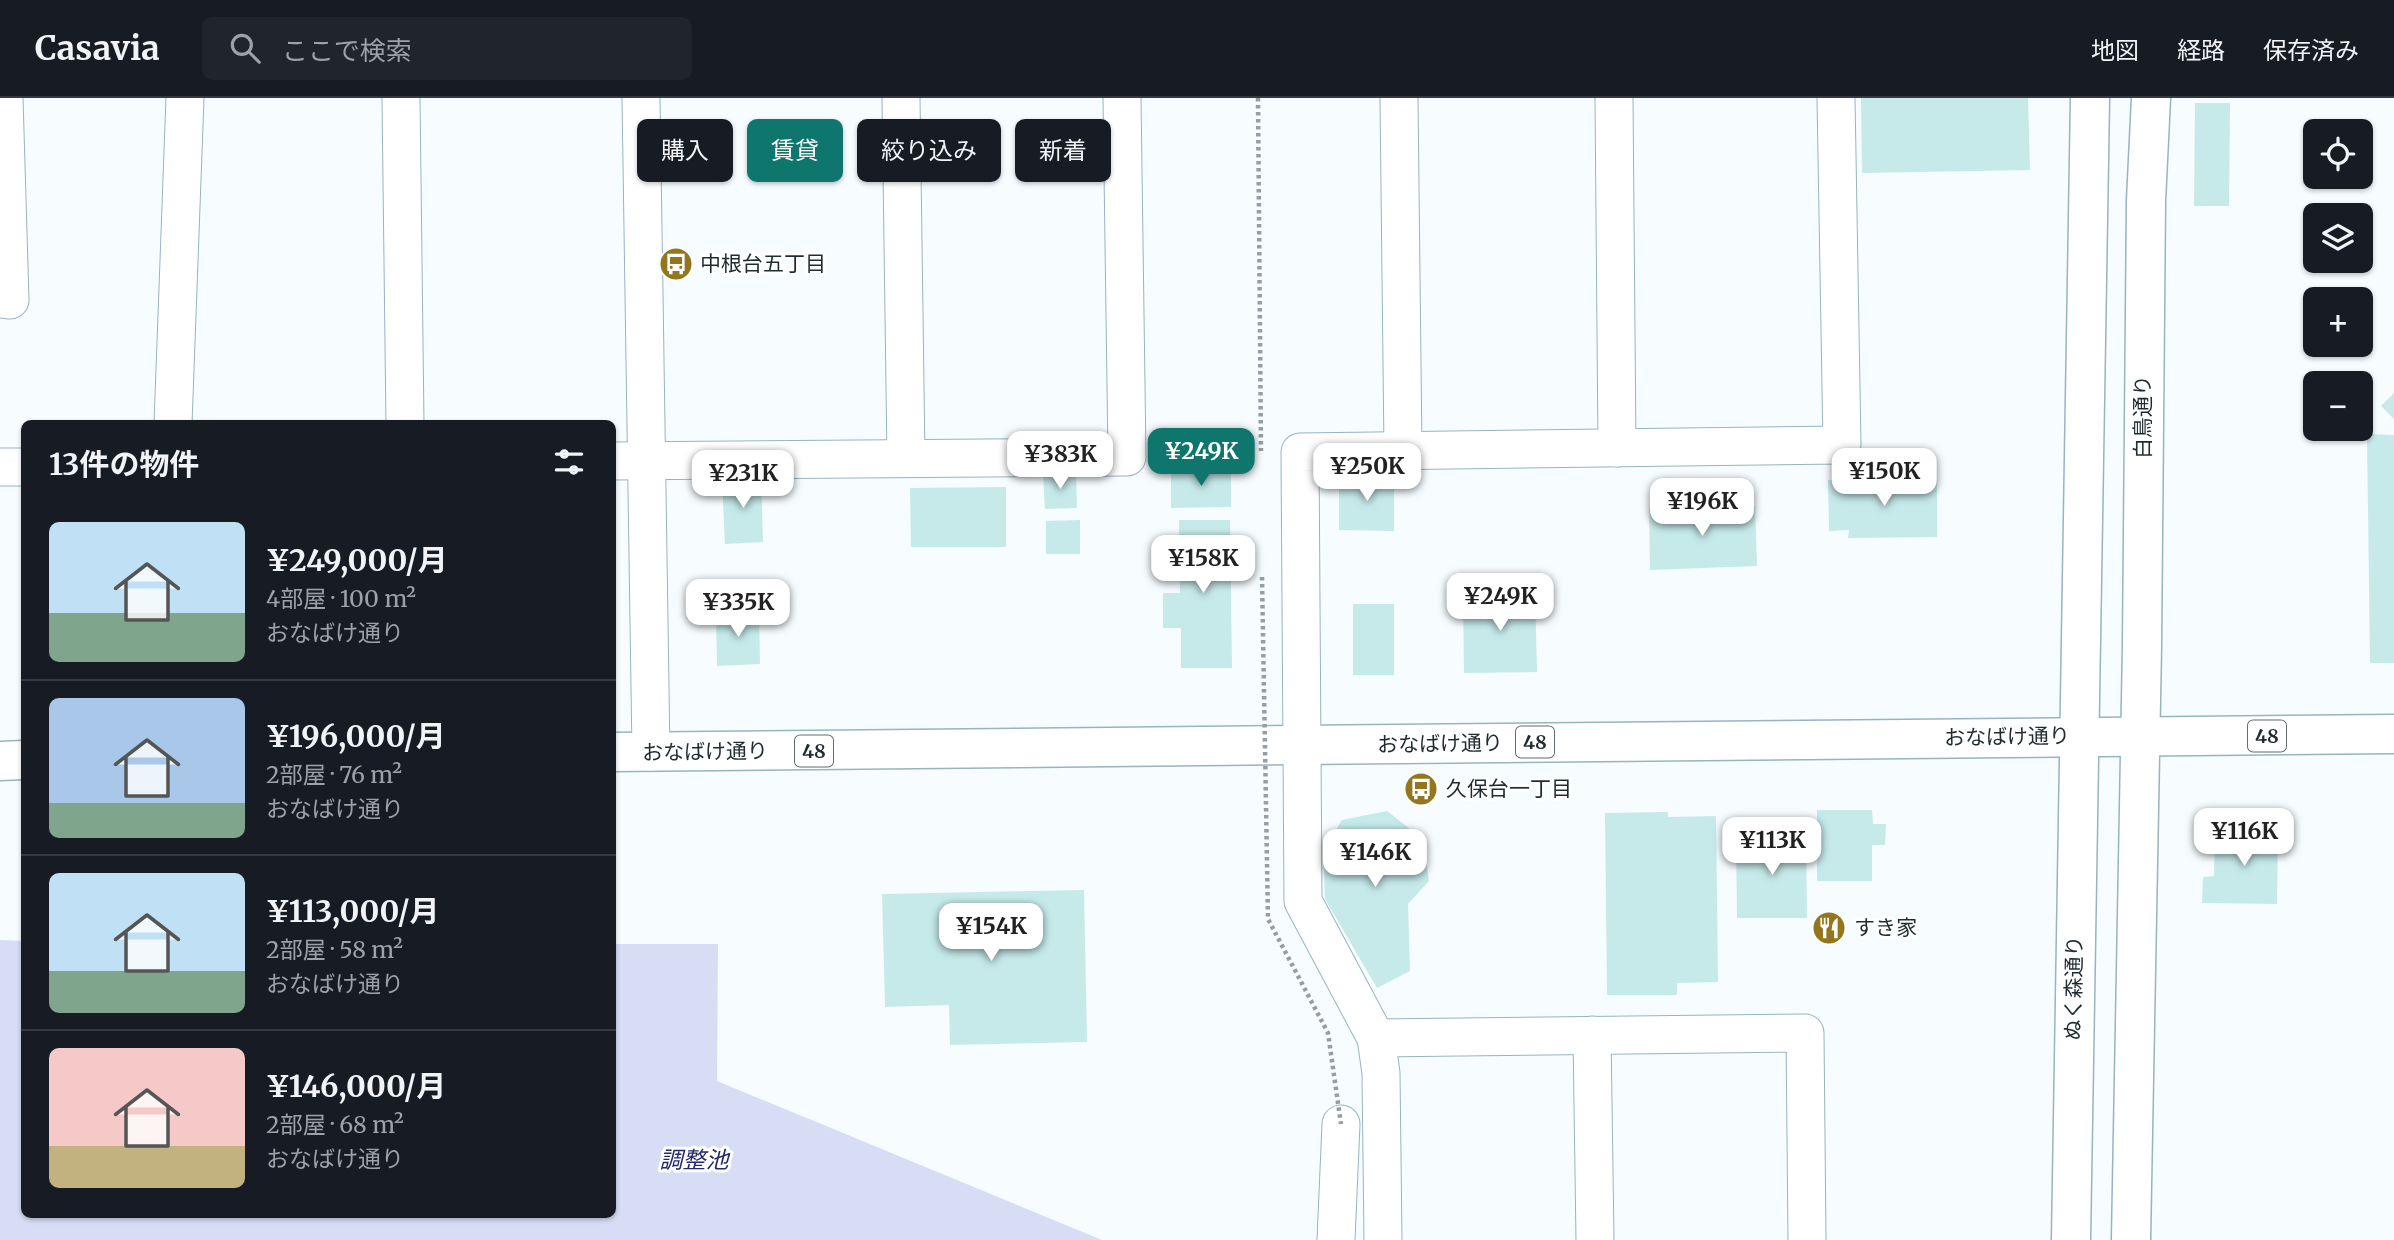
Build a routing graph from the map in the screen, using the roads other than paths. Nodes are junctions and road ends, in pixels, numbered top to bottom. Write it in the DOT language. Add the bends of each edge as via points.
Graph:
graph roads {
  1 [pos="4,98"];
  2 [pos="185,98"];
  3 [pos="401,98"];
  4 [pos="642,98"];
  5 [pos="901,98"];
  6 [pos="1122,98"];
  7 [pos="1399,98"];
  8 [pos="1614,98"];
  9 [pos="1836,98"];
  10 [pos="2090,98"];
  11 [pos="2151,98"];
  12 [pos="0,299"];
  13 [pos="173,420"];
  14 [pos="405,420"];
  15 [pos="1617,448"];
  16 [pos="1403,451"];
  17 [pos="906,458"];
  18 [pos="629,461"];
  19 [pos="0,467"];
  20 [pos="21,467"];
  21 [pos="2394,734"];
  22 [pos="2079,737"];
  23 [pos="2140,737"];
  24 [pos="1303,745"];
  25 [pos="616,752"];
  26 [pos="651,752"];
  27 [pos="21,760"];
  28 [pos="0,761"];
  29 [pos="1592,1035"];
  30 [pos="1376,1038"];
  31 [pos="1341,1124"];
  32 [pos="1336,1240"];
  33 [pos="1383,1240"];
  34 [pos="1595,1240"];
  35 [pos="1807,1240"];
  36 [pos="2071,1240"];
  37 [pos="2131,1240"];
  1 -- 12 [label="street" via="10,300"];
  2 -- 13 [label="street"];
  3 -- 14 [label="street"];
  4 -- 18 [label="street"];
  5 -- 17 [label="street"];
  6 -- 17 [label="street" via="1127,457"];
  7 -- 16 [label="street"];
  8 -- 15 [label="street"];
  9 -- 15 [label="street" via="1842,445"];
  10 -- 22 [label="main road"];
  11 -- 23 [label="main road, 白鳥通り"];
  15 -- 16 [label="street"];
  16 -- 24 [label="street" via="1300,452"];
  17 -- 18 [label="street"];
  18 -- 26 [label="street"];
  19 -- 20 [label="street"];
  21 -- 23 [label="main road, おなばけ通り / 48"];
  22 -- 23 [label="main road, おなばけ通り / 48"];
  22 -- 24 [label="main road, おなばけ通り / 48"];
  22 -- 36 [label="main road, ぬく森通り"];
  23 -- 37 [label="main road"];
  24 -- 26 [label="main road, おなばけ通り / 48"];
  24 -- 30 [label="street" via="1303,901"];
  25 -- 26 [label="main road, おなばけ通り / 48"];
  27 -- 28 [label="main road"];
  29 -- 30 [label="street"];
  29 -- 34 [label="street"];
  29 -- 35 [label="street" via="1805,1034"];
  30 -- 33 [label="street" via="1381,1073"];
  31 -- 32 [label="street"];
}
